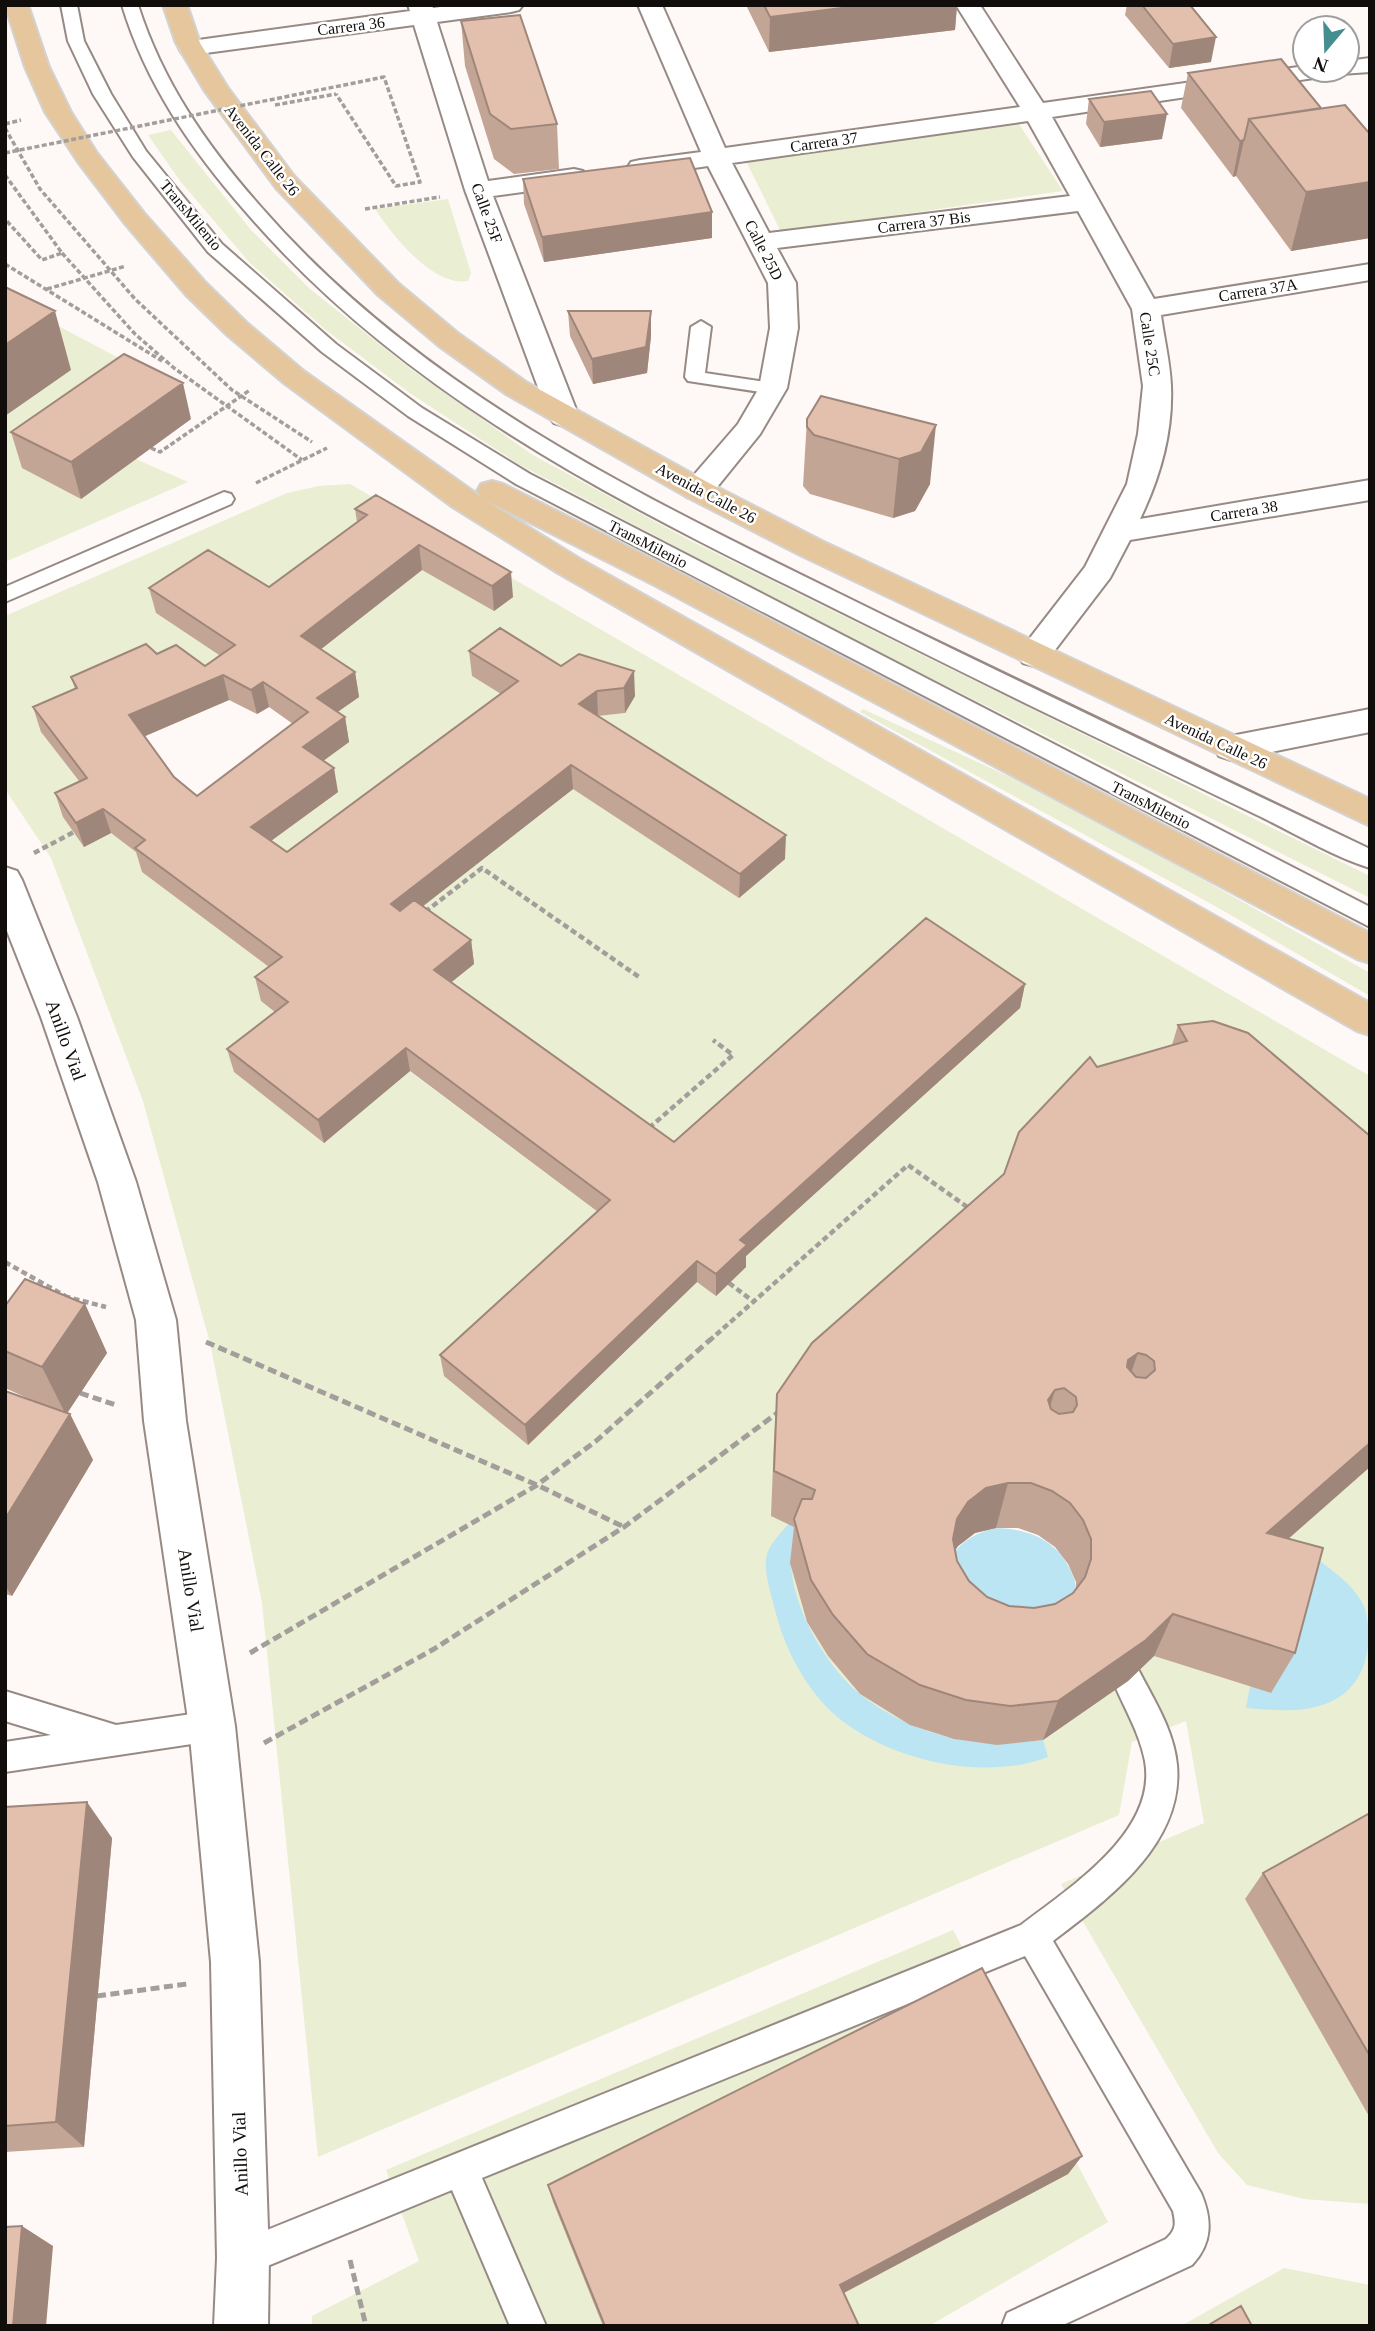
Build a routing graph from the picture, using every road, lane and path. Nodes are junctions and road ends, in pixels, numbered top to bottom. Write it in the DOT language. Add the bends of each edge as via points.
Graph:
graph roads {
  1 [pos="16,5"];
  2 [pos="69,5"];
  3 [pos="130,5"];
  4 [pos="175,5"];
  5 [pos="511,5"];
  6 [pos="650,5"];
  7 [pos="968,5"];
  8 [pos="422,11"];
  9 [pos="191,48"];
  10 [pos="1291,76"];
  11 [pos="1035,112"];
  12 [pos="232,113"];
  13 [pos="5,153"];
  14 [pos="716,157"];
  15 [pos="5,175"];
  16 [pos="478,190"];
  17 [pos="1087,202"];
  18 [pos="318,217"];
  19 [pos="5,219"];
  20 [pos="761,243"];
  21 [pos="62,253"];
  22 [pos="166,255"];
  23 [pos="5,264"];
  24 [pos="1370,272"];
  25 [pos="84,278"];
  26 [pos="46,289"];
  27 [pos="1146,309"];
  28 [pos="701,327"];
  29 [pos="283,367"];
  30 [pos="174,368"];
  31 [pos="773,388"];
  32 [pos="227,406"];
  33 [pos="564,417"];
  34 [pos="358,423"];
  35 [pos="151,448"];
  36 [pos="302,460"];
  37 [pos="698,490"];
  38 [pos="1370,490"];
  39 [pos="224,499"];
  40 [pos="1119,532"];
  41 [pos="5,595"];
  42 [pos="1034,655"];
  43 [pos="1370,720"];
  44 [pos="1230,748"];
  45 [pos="1370,814"];
  46 [pos="74,832"];
  47 [pos="1370,859"];
  48 [pos="17,868"];
  49 [pos="420,916"];
  50 [pos="1370,918"];
  51 [pos="1370,949"];
  52 [pos="639,977"];
  53 [pos="1370,1021"];
  54 [pos="713,1040"];
  55 [pos="647,1130"];
  56 [pos="972,1211"];
  57 [pos="5,1262"];
  58 [pos="729,1283"];
  59 [pos="67,1297"];
  60 [pos="754,1302"];
  61 [pos="59,1307"];
  62 [pos="156,1320"];
  63 [pos="786,1407"];
  64 [pos="537,1485"];
  65 [pos="624,1527"];
  66 [pos="203,1667"];
  67 [pos="1128,1681"];
  68 [pos="5,1706"];
  69 [pos="212,1726"];
  70 [pos="118,1740"];
  71 [pos="5,1757"];
  72 [pos="217,1768"];
  73 [pos="1032,1937"];
  74 [pos="235,1978"];
  75 [pos="97,1996"];
  76 [pos="461,2169"];
  77 [pos="340,2218"];
  78 [pos="243,2258"];
  79 [pos="241,2326"];
  80 [pos="366,2326"];
  81 [pos="528,2326"];
  82 [pos="1020,2326"];
  1 -- 22 [label="main road" via="21,28 58,111 87,157"];
  2 -- 50 [label="lane, TransMilenio" via="76,41 102,94 139,153 215,248 328,348 415,412 523,480"];
  3 -- 47 [label="lane, TransMilenio" via="161,87 197,142 280,243 382,337 460,393 550,453 658,512 1006,686"];
  4 -- 9 [label="main road, Avenida Calle 26"];
  5 -- 8 [label="street, Carrera 36"];
  6 -- 14 [label="street, Calle 25D"];
  7 -- 11 [label="street, Calle 25C"];
  8 -- 9 [label="street, Carrera 36"];
  8 -- 16 [label="street, Calle 25F"];
  9 -- 12 [label="main road, Avenida Calle 26"];
  10 -- 11 [label="street, Carrera 37"];
  11 -- 14 [label="street, Carrera 37"];
  11 -- 17 [label="street, Calle 25C"];
  12 -- 13 [label="path, bridge" via="336,94 396,186 420,182 384,77"];
  12 -- 18 [label="main road, Avenida Calle 26"];
  14 -- 16 [label="street, Carrera 37"];
  14 -- 20 [label="street, Calle 25D"];
  15 -- 21 [label="path"];
  16 -- 18 [label="path"];
  16 -- 33 [label="street, Calle 25F"];
  17 -- 20 [label="street, Carrera 37 Bis"];
  17 -- 27 [label="street, Calle 25C"];
  18 -- 33 [label="main road, Avenida Calle 26" via="388,289 449,340"];
  19 -- 21 [label="path" via="42,260"];
  20 -- 31 [label="street, Calle 25D" via="782,283 784,328"];
  21 -- 25 [label="path"];
  22 -- 25 [label="path"];
  22 -- 29 [label="main road" via="237,329"];
  23 -- 26 [label="path"];
  24 -- 27 [label="street, Carrera 37A"];
  25 -- 26 [label="path"];
  25 -- 30 [label="path" via="135,334"];
  26 -- 30 [label="path"];
  27 -- 40 [label="street, Calle 25C" via="1157,386 1153,434 1142,484"];
  28 -- 31 [label="lane" via="695,377"];
  29 -- 32 [label="path"];
  29 -- 34 [label="main road"];
  30 -- 32 [label="path"];
  31 -- 37 [label="street, Calle 25D" via="750,428"];
  32 -- 35 [label="path" via="160,452"];
  32 -- 36 [label="path"];
  33 -- 37 [label="main road, Avenida Calle 26"];
  34 -- 36 [label="path"];
  34 -- 51 [label="main road" via="667,579"];
  34 -- 53 [label="main road" via="462,499 569,566"];
  36 -- 39 [label="path"];
  37 -- 42 [label="main road, Avenida Calle 26"];
  38 -- 40 [label="street, Carrera 38"];
  39 -- 41 [label="lane"];
  40 -- 42 [label="street, Calle 25C" via="1099,571"];
  42 -- 44 [label="main road, Avenida Calle 26"];
  43 -- 44 [label="street"];
  44 -- 45 [label="main road, Avenida Calle 26"];
  46 -- 48 [label="path"];
  48 -- 62 [label="street, Anillo Vial" via="59,1017 117,1182"];
  49 -- 52 [label="path" via="482,868"];
  54 -- 55 [label="path" via="733,1055"];
  56 -- 60 [label="path" via="908,1166"];
  57 -- 59 [label="path"];
  58 -- 60 [label="path"];
  59 -- 61 [label="path"];
  59 -- 62 [label="path"];
  60 -- 64 [label="path" via="596,1441"];
  62 -- 64 [label="path"];
  62 -- 66 [label="street, Anillo Vial" via="165,1421"];
  63 -- 65 [label="path"];
  64 -- 65 [label="path"];
  64 -- 66 [label="path" via="252,1653"];
  65 -- 72 [label="path" via="434,1649"];
  66 -- 69 [label="street, Anillo Vial"];
  67 -- 73 [label="lane" via="1148,1712 1161,1751 1162,1781 1150,1824 1105,1880"];
  68 -- 70 [label="lane"];
  69 -- 70 [label="lane"];
  69 -- 72 [label="street, Anillo Vial"];
  70 -- 71 [label="lane"];
  72 -- 74 [label="street, Anillo Vial"];
  73 -- 76 [label="lane"];
  73 -- 82 [label="lane" via="1189,2205 1194,2222 1191,2240 1179,2252"];
  74 -- 75 [label="path"];
  74 -- 78 [label="street, Anillo Vial"];
  76 -- 77 [label="lane"];
  76 -- 81 [label="lane"];
  77 -- 78 [label="lane"];
  77 -- 80 [label="path"];
  78 -- 79 [label="street, Anillo Vial"];
}
